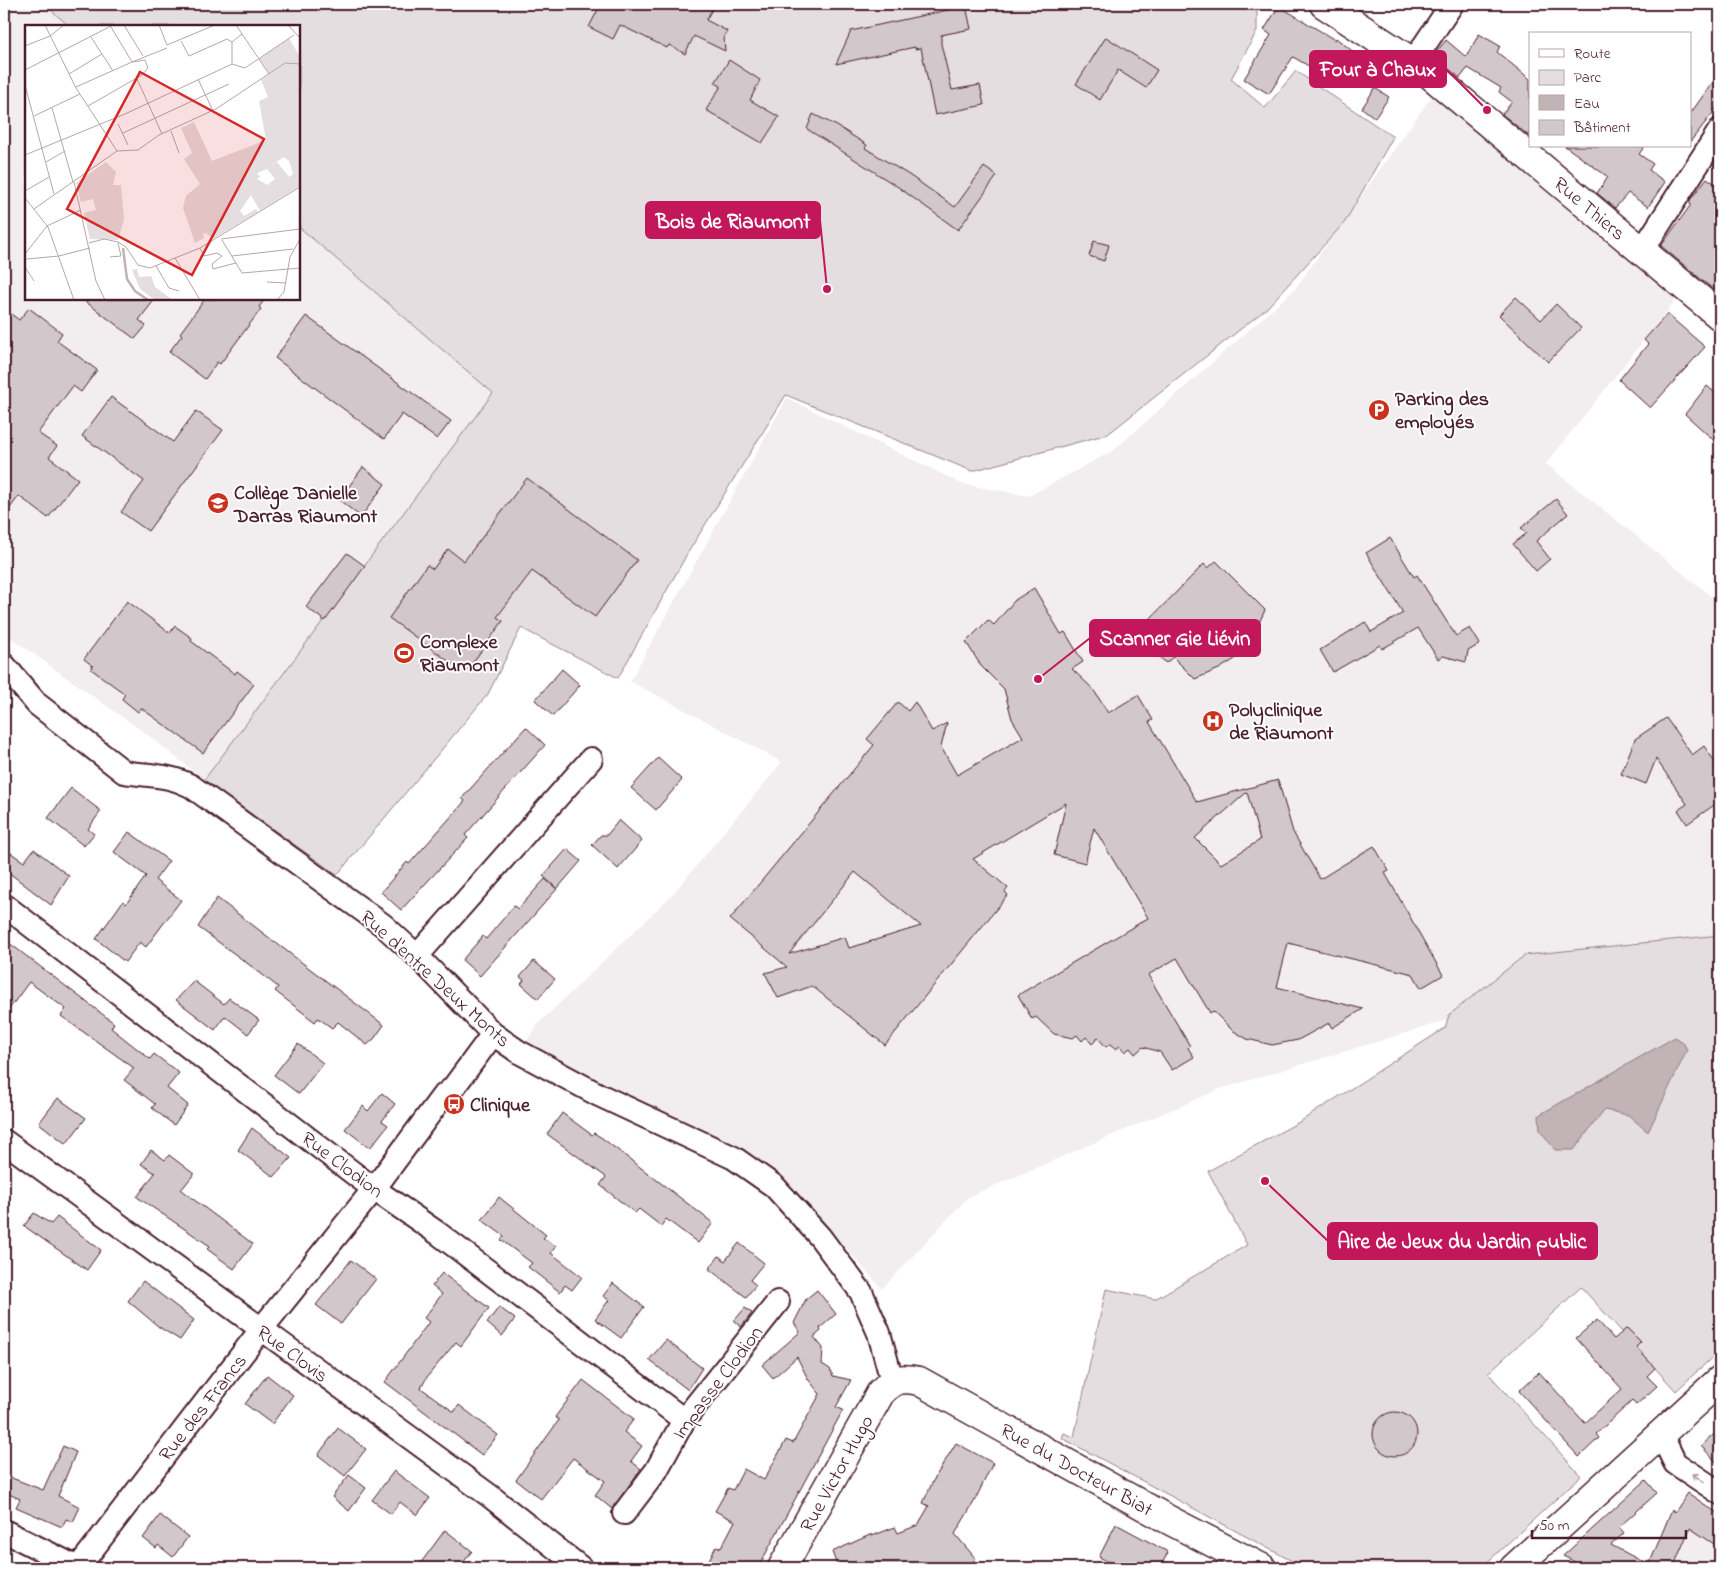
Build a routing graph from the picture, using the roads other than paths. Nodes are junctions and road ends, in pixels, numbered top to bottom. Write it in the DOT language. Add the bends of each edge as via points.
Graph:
graph roads {
  1 [pos="1324,4"];
  2 [pos="1452,4"];
  3 [pos="1413,62"];
  4 [pos="1720,130"];
  5 [pos="1642,251"];
  6 [pos="1720,316"];
  7 [pos="4,665"];
  8 [pos="591,759"];
  9 [pos="4,905"];
  10 [pos="417,956"];
  11 [pos="493,1034"];
  12 [pos="4,1141"];
  13 [pos="374,1188"];
  14 [pos="778,1302"];
  15 [pos="262,1329"];
  16 [pos="1720,1380"];
  17 [pos="892,1381"];
  18 [pos="684,1420"];
  19 [pos="1661,1434"];
  20 [pos="1632,1460"];
  21 [pos="1675,1463"];
  22 [pos="1720,1493"];
  23 [pos="624,1514"];
  24 [pos="4,1531"];
  25 [pos="78,1568"];
  26 [pos="581,1568"];
  27 [pos="782,1568"];
  28 [pos="1262,1568"];
  29 [pos="1514,1568"];
  1 -- 3 [label="street, Rue Thiers"];
  2 -- 3 [label="street"];
  3 -- 5 [label="street, Rue Thiers"];
  4 -- 5 [label="street"];
  5 -- 6 [label="street, Rue Thiers"];
  7 -- 10 [label="street, Rue d'entre Deux Monts" via="36,704 124,772 156,774 191,786 383,925"];
  8 -- 10 [label="street"];
  9 -- 13 [label="street, Rue Clodion"];
  10 -- 11 [label="street, Rue d'entre Deux Monts"];
  11 -- 13 [label="street, Rue des Francs"];
  11 -- 17 [label="street, Rue d'entre Deux Monts" via="566,1078 734,1158 774,1186 820,1236 861,1292 879,1333"];
  12 -- 15 [label="street, Rue Clovis"];
  13 -- 15 [label="street, Rue des Francs"];
  13 -- 18 [label="street, Rue Clodion"];
  14 -- 18 [label="street, Impasse Clodion"];
  15 -- 25 [label="street, Rue des Francs"];
  15 -- 26 [label="street, Rue Clovis" via="490,1496"];
  16 -- 19 [label="street"];
  17 -- 27 [label="street, Rue Victor Hugo" via="881,1392"];
  17 -- 28 [label="street, Rue du Docteur Biat" via="904,1377 919,1381"];
  18 -- 23 [label="street, Impasse Clodion" via="656,1471"];
  19 -- 20 [label="street"];
  19 -- 21 [label="street"];
  20 -- 21 [label="street"];
  20 -- 29 [label="street"];
  22 -- 21 [label="street, one-way"];
  24 -- 25 [label="street"];
}
